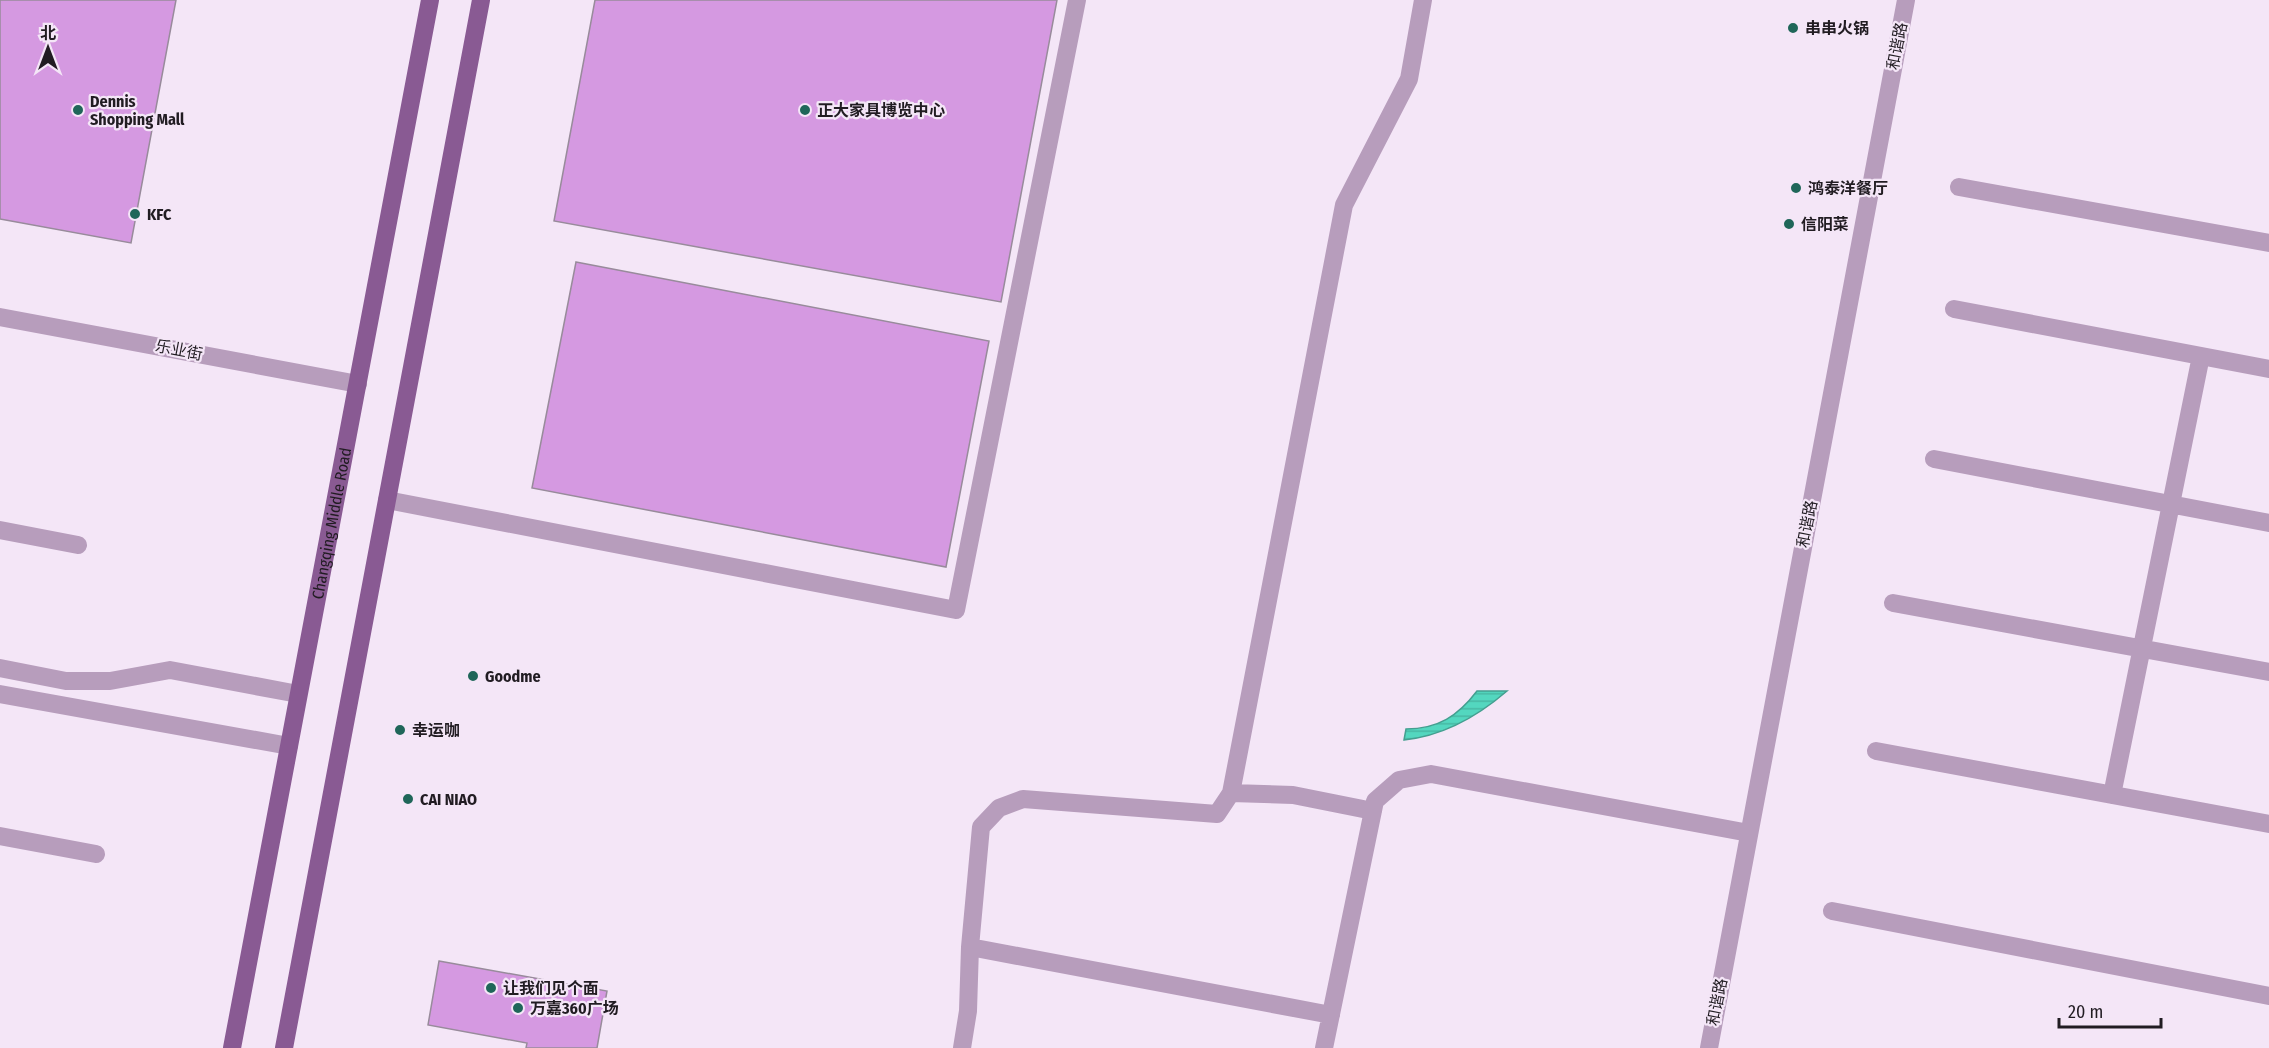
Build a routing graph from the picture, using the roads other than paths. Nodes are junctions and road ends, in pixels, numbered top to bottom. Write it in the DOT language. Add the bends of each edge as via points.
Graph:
graph roads {
  1 [pos="430,0"];
  2 [pos="481,0"];
  3 [pos="1077,0"];
  4 [pos="1423,0"];
  5 [pos="1906,0"];
  6 [pos="1959,187"];
  7 [pos="2269,243"];
  8 [pos="1954,309"];
  9 [pos="0,316"];
  10 [pos="2201,356"];
  11 [pos="2269,369"];
  12 [pos="358,384"];
  13 [pos="1934,459"];
  14 [pos="387,500"];
  15 [pos="2170,504"];
  16 [pos="2269,523"];
  17 [pos="0,530"];
  18 [pos="78,545"];
  19 [pos="1893,603"];
  20 [pos="2141,649"];
  21 [pos="0,668"];
  22 [pos="2269,672"];
  23 [pos="0,694"];
  24 [pos="298,694"];
  25 [pos="289,746"];
  26 [pos="1876,751"];
  27 [pos="1231,793"];
  28 [pos="2112,795"];
  29 [pos="1373,811"];
  30 [pos="2269,824"];
  31 [pos="1749,833"];
  32 [pos="0,836"];
  33 [pos="96,854"];
  34 [pos="1832,911"];
  35 [pos="970,947"];
  36 [pos="2269,996"];
  37 [pos="1331,1015"];
  38 [pos="232,1048"];
  39 [pos="284,1048"];
  40 [pos="962,1048"];
  41 [pos="1324,1048"];
  42 [pos="1709,1048"];
  1 -- 12 [label="main road, Changqing Middle Road"];
  2 -- 14 [label="main road"];
  3 -- 14 [label="street" via="956,610"];
  4 -- 27 [label="street" via="1408,79 1344,205"];
  5 -- 31 [label="street, 和谐路"];
  6 -- 7 [label="street"];
  8 -- 10 [label="street"];
  9 -- 12 [label="street, 乐业街"];
  10 -- 11 [label="street"];
  10 -- 15 [label="street"];
  12 -- 24 [label="main road, Changqing Middle Road"];
  13 -- 15 [label="street"];
  14 -- 39 [label="main road"];
  15 -- 16 [label="street"];
  15 -- 20 [label="street"];
  17 -- 18 [label="street"];
  19 -- 20 [label="street"];
  20 -- 22 [label="street"];
  20 -- 28 [label="street"];
  21 -- 24 [label="street" via="66,681 110,681 170,670"];
  23 -- 25 [label="street"];
  24 -- 25 [label="main road, Changqing Middle Road"];
  25 -- 38 [label="main road, Changqing Middle Road"];
  26 -- 28 [label="street"];
  27 -- 29 [label="street" via="1293,795"];
  27 -- 35 [label="street" via="1217,814 1023,799 999,808 981,827"];
  28 -- 30 [label="street"];
  29 -- 31 [label="street" via="1375,801 1399,780 1431,774"];
  29 -- 37 [label="street"];
  31 -- 42 [label="street, 和谐路"];
  32 -- 33 [label="street"];
  34 -- 36 [label="street"];
  35 -- 37 [label="street"];
  35 -- 40 [label="street" via="968,1011"];
  37 -- 41 [label="street"];
}
